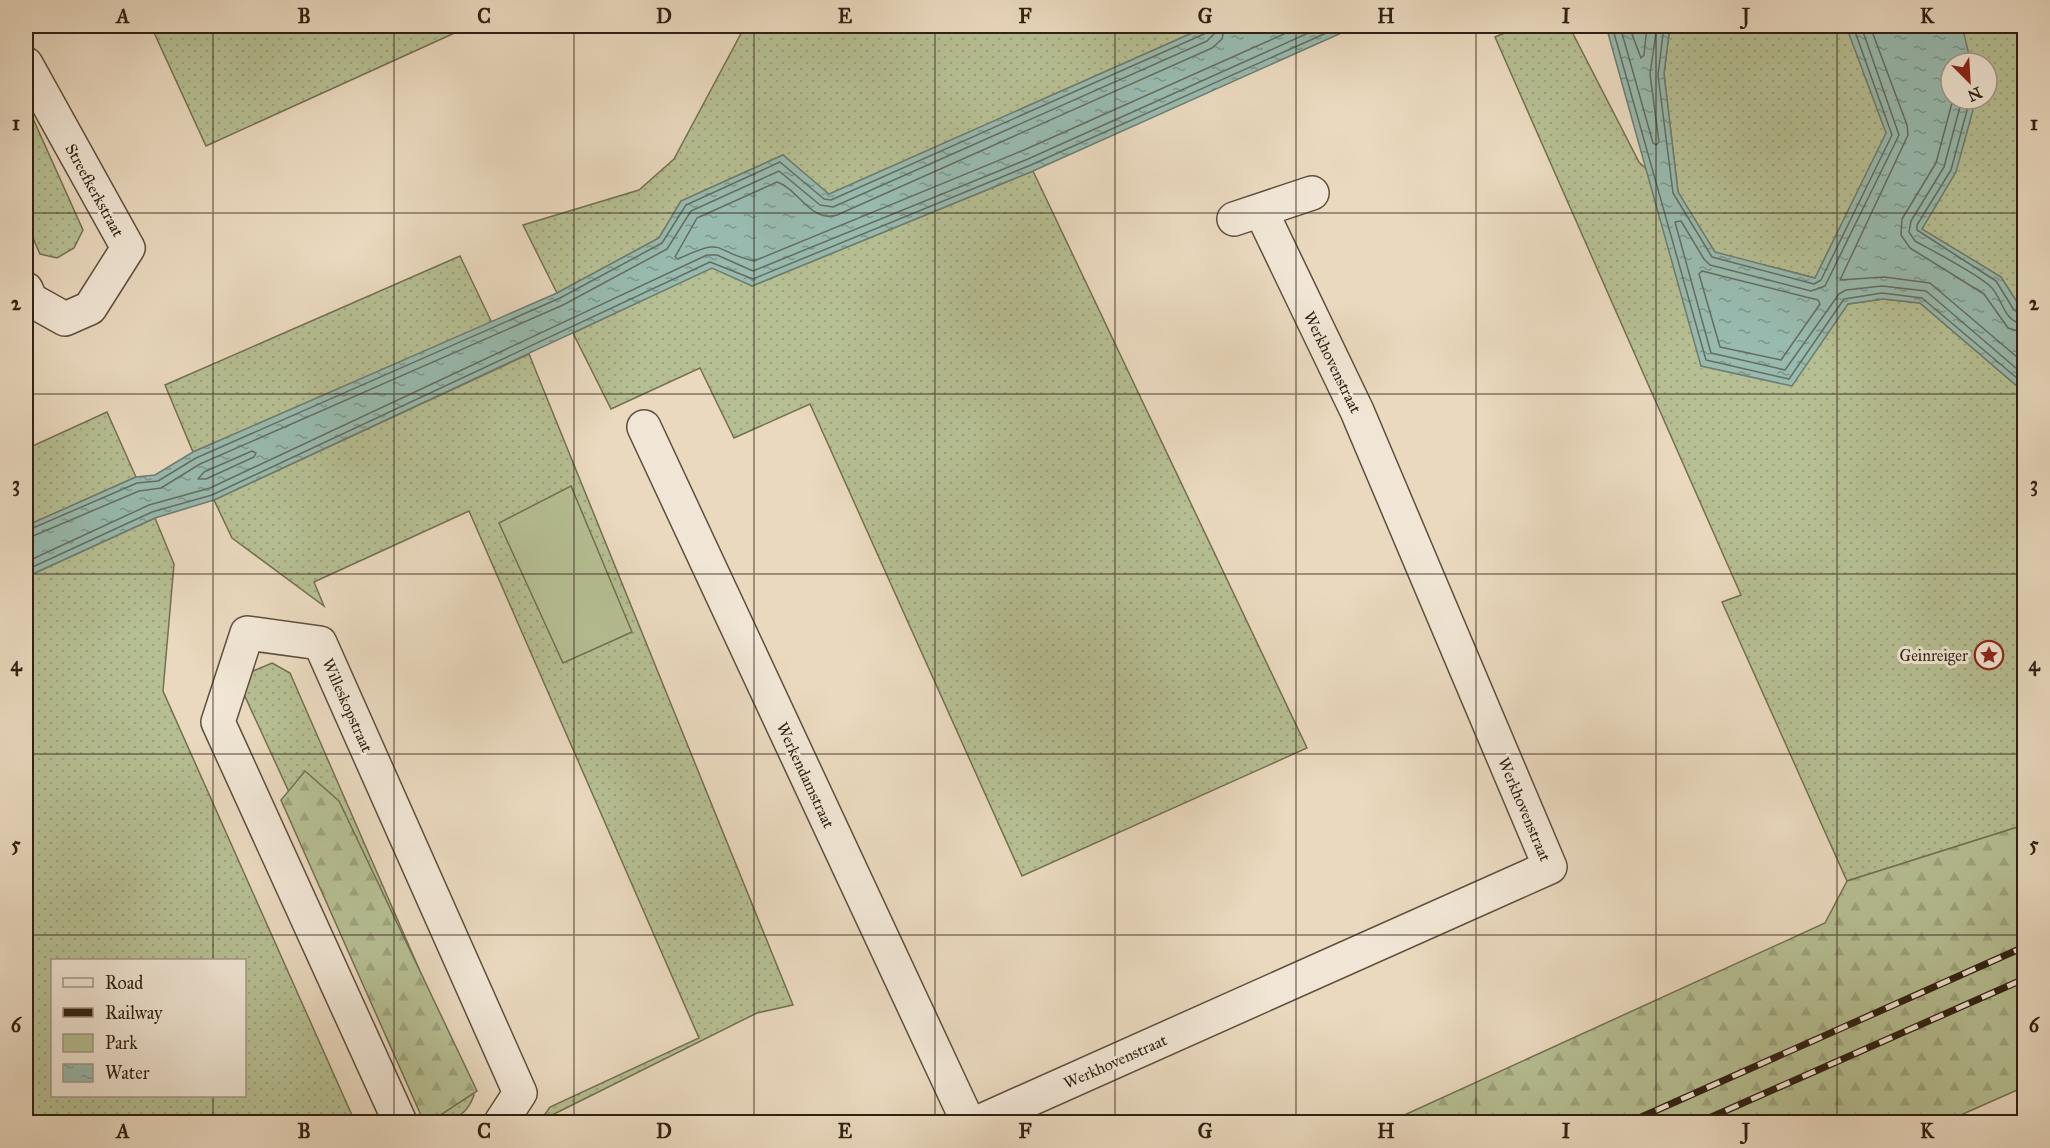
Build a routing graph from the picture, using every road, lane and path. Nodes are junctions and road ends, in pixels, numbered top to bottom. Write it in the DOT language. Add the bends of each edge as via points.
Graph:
graph roads {
  1 [pos="26,64"];
  2 [pos="1312,193"];
  3 [pos="26,289"];
  4 [pos="644,427"];
  5 [pos="400,1122"];
  6 [pos="501,1122"];
  7 [pos="968,1122"];
  8 [pos="979,1122"];
  1 -- 3 [label="street, Streefkerkstraat" via="128,248 90,308 65,319 31,300"];
  2 -- 8 [label="street, Werkhovenstraat" via="1247,215 1357,411 1550,867"];
  4 -- 7 [label="street, Werkendamstraat"];
  5 -- 6 [label="street, Willeskopstraat" via="218,722 247,633 320,643 520,1094"];
}
